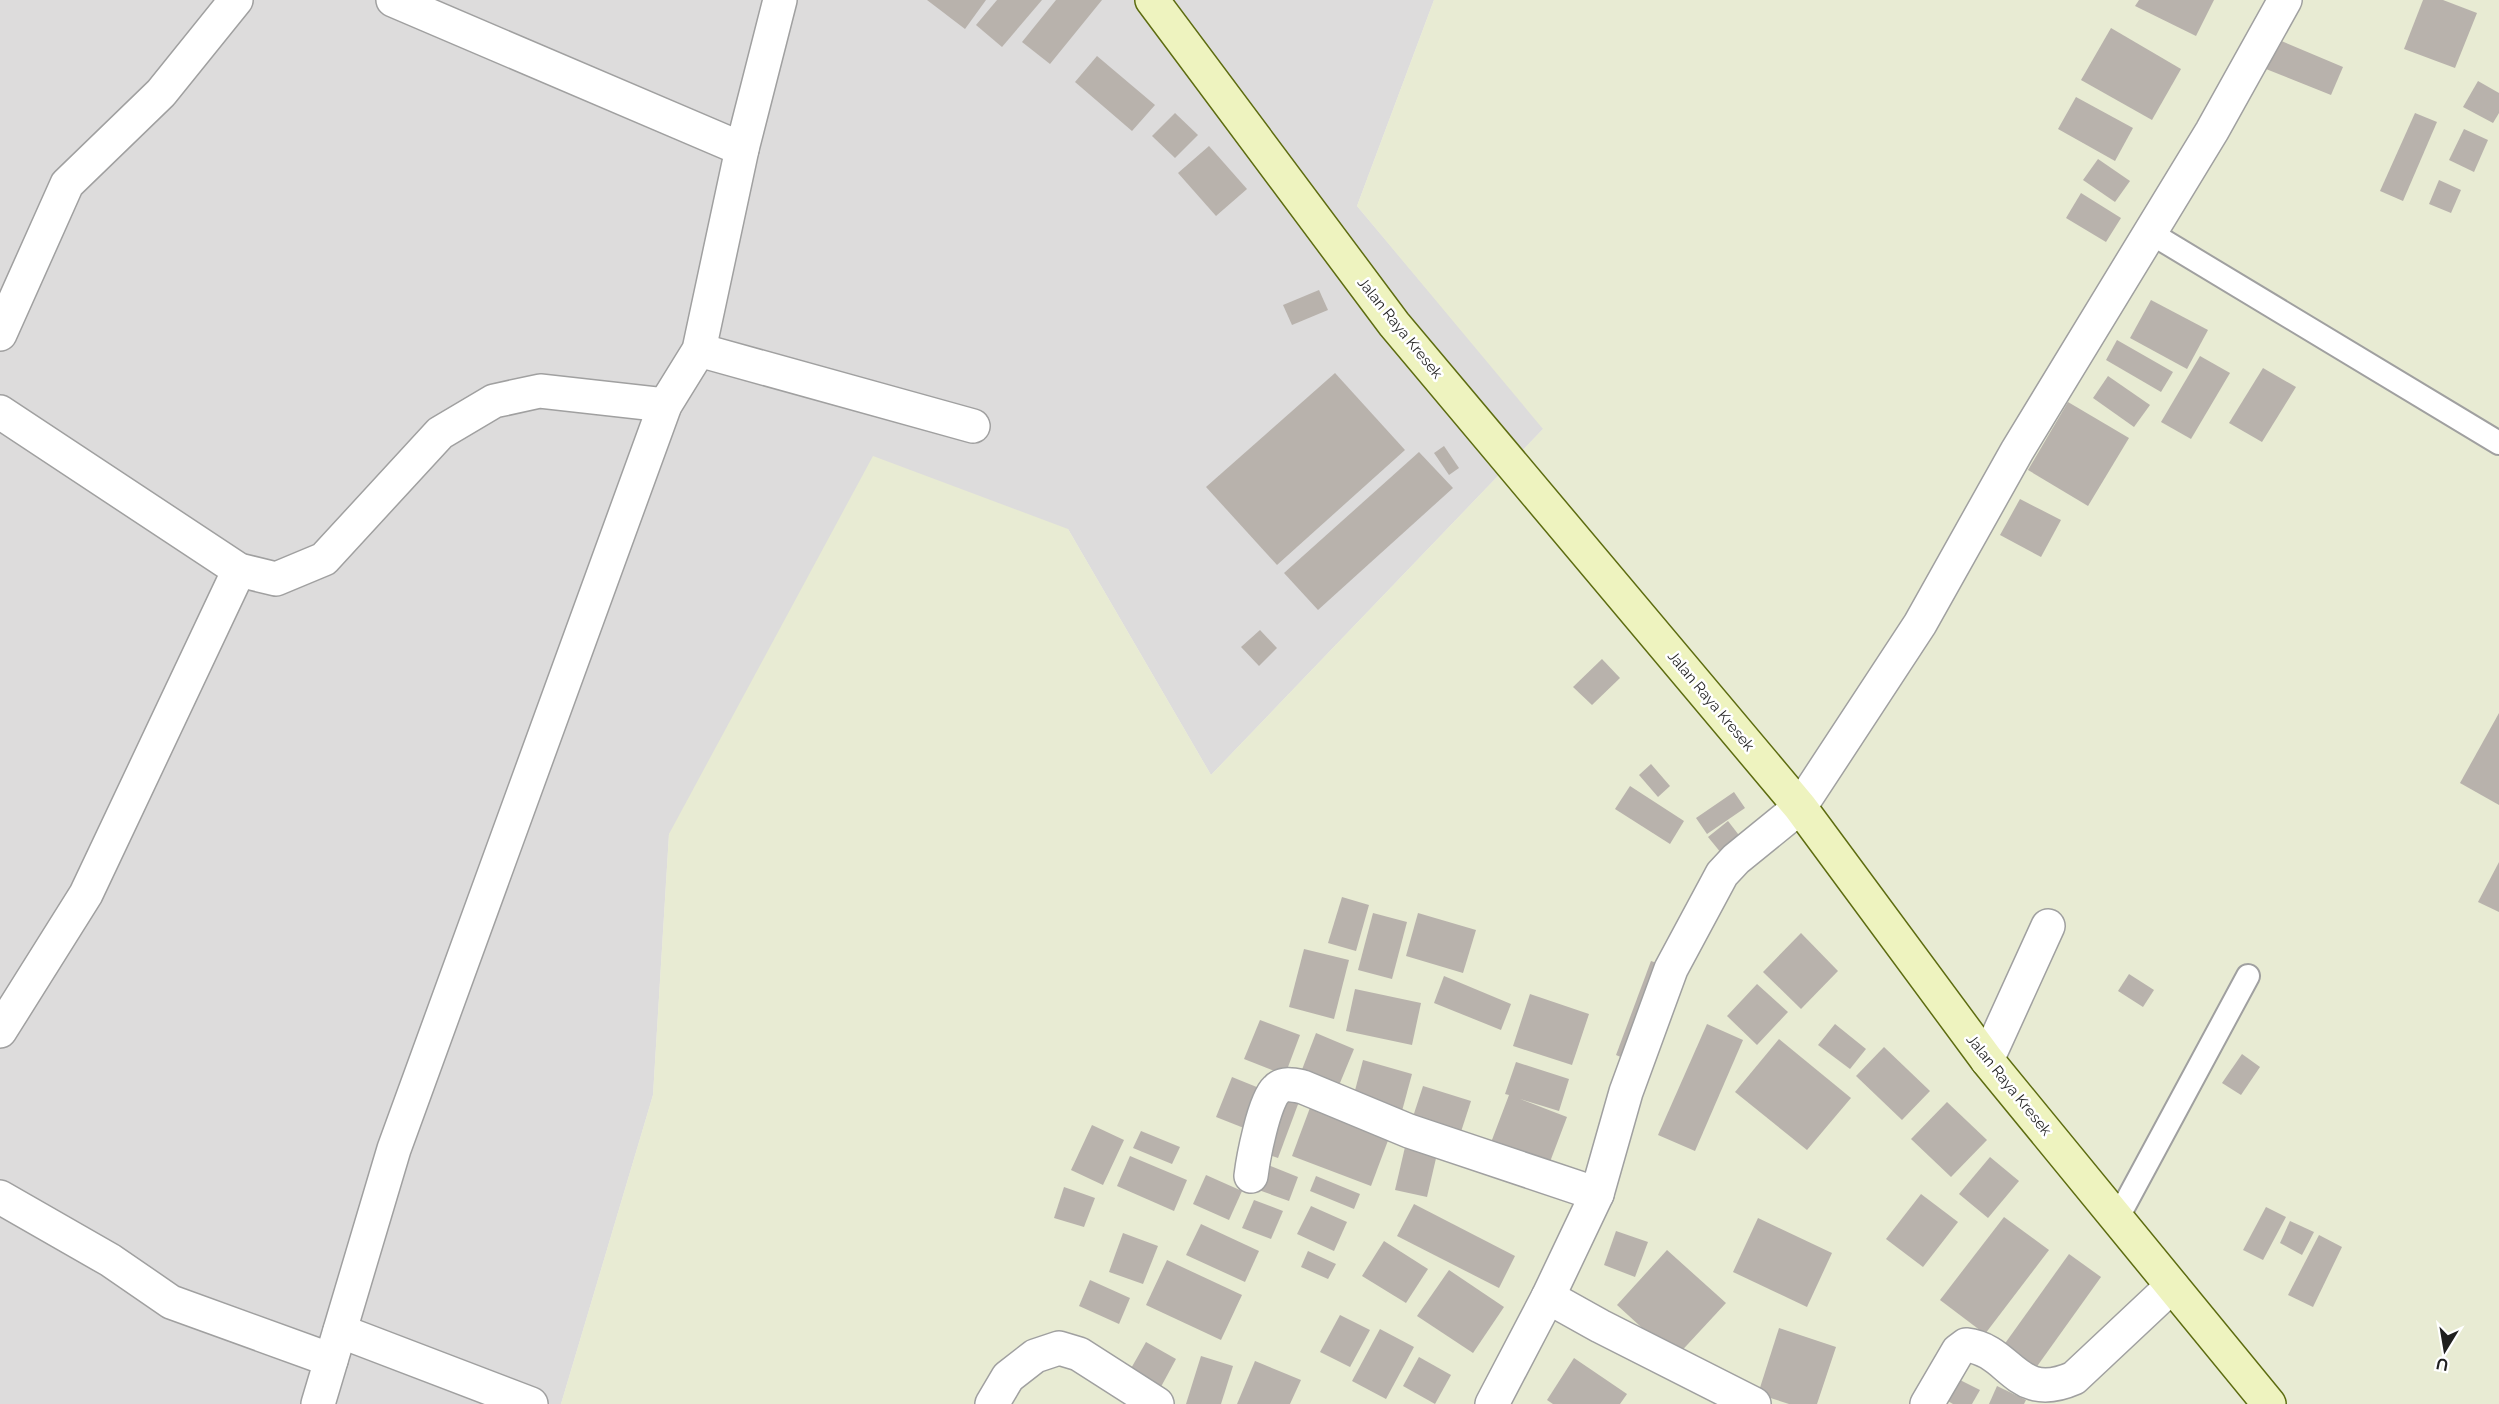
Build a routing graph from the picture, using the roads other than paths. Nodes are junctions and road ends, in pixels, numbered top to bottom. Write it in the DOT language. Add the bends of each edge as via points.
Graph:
graph roads {
  1 [pos="236,0"];
  2 [pos="393,0"];
  3 [pos="780,0"];
  4 [pos="1152,0"];
  5 [pos="2285,0"];
  6 [pos="742,149"];
  7 [pos="2149,232"];
  8 [pos="0,334"];
  9 [pos="699,350"];
  10 [pos="665,405"];
  11 [pos="0,411"];
  12 [pos="973,426"];
  13 [pos="2499,443"];
  14 [pos="239,570"];
  15 [pos="1800,807"];
  16 [pos="2048,926"];
  17 [pos="2248,976"];
  18 [pos="0,1031"];
  19 [pos="1987,1060"];
  20 [pos="1251,1176"];
  21 [pos="1597,1194"];
  22 [pos="0,1197"];
  23 [pos="2117,1219"];
  24 [pos="2172,1286"];
  25 [pos="1548,1296"];
  26 [pos="335,1346"];
  27 [pos="318,1404"];
  28 [pos="531,1404"];
  29 [pos="992,1404"];
  30 [pos="1157,1404"];
  31 [pos="1492,1404"];
  32 [pos="1754,1404"];
  33 [pos="1927,1404"];
  34 [pos="2269,1404"];
  1 -- 8 [label="street" via="161,93 67,184"];
  2 -- 6 [label="street"];
  3 -- 6 [label="street"];
  4 -- 15 [label="main road, Jalan Raya Kresek" via="1394,324"];
  5 -- 7 [label="street" via="2212,131"];
  6 -- 9 [label="street"];
  7 -- 13 [label="lane"];
  7 -- 15 [label="street" via="2017,451 1920,624"];
  9 -- 10 [label="street"];
  9 -- 12 [label="street"];
  10 -- 14 [label="street" via="540,391 494,401 440,433 324,559 276,579"];
  10 -- 26 [label="street" via="394,1149"];
  11 -- 14 [label="street"];
  14 -- 18 [label="street" via="86,894"];
  15 -- 19 [label="main road, Jalan Raya Kresek"];
  15 -- 21 [label="street" via="1722,874 1671,969 1626,1092"];
  16 -- 19 [label="street"];
  17 -- 23 [label="lane"];
  19 -- 23 [label="main road, Jalan Raya Kresek"];
  20 -- 21 [label="street" via="1269,1104 1275,1090 1286,1084 1303,1087 1409,1131"];
  21 -- 25 [label="street"];
  22 -- 26 [label="street" via="110,1260 171,1302"];
  23 -- 24 [label="main road, Jalan Raya Kresek"];
  24 -- 33 [label="street" via="2074,1378 2058,1385 2031,1384 1983,1349 1966,1345 1958,1351"];
  24 -- 34 [label="main road, Jalan Raya Kresek"];
  25 -- 31 [label="street"];
  25 -- 32 [label="street"];
  26 -- 27 [label="street"];
  26 -- 28 [label="street"];
  29 -- 30 [label="street" via="1008,1377 1035,1356 1059,1348 1079,1354"];
}
